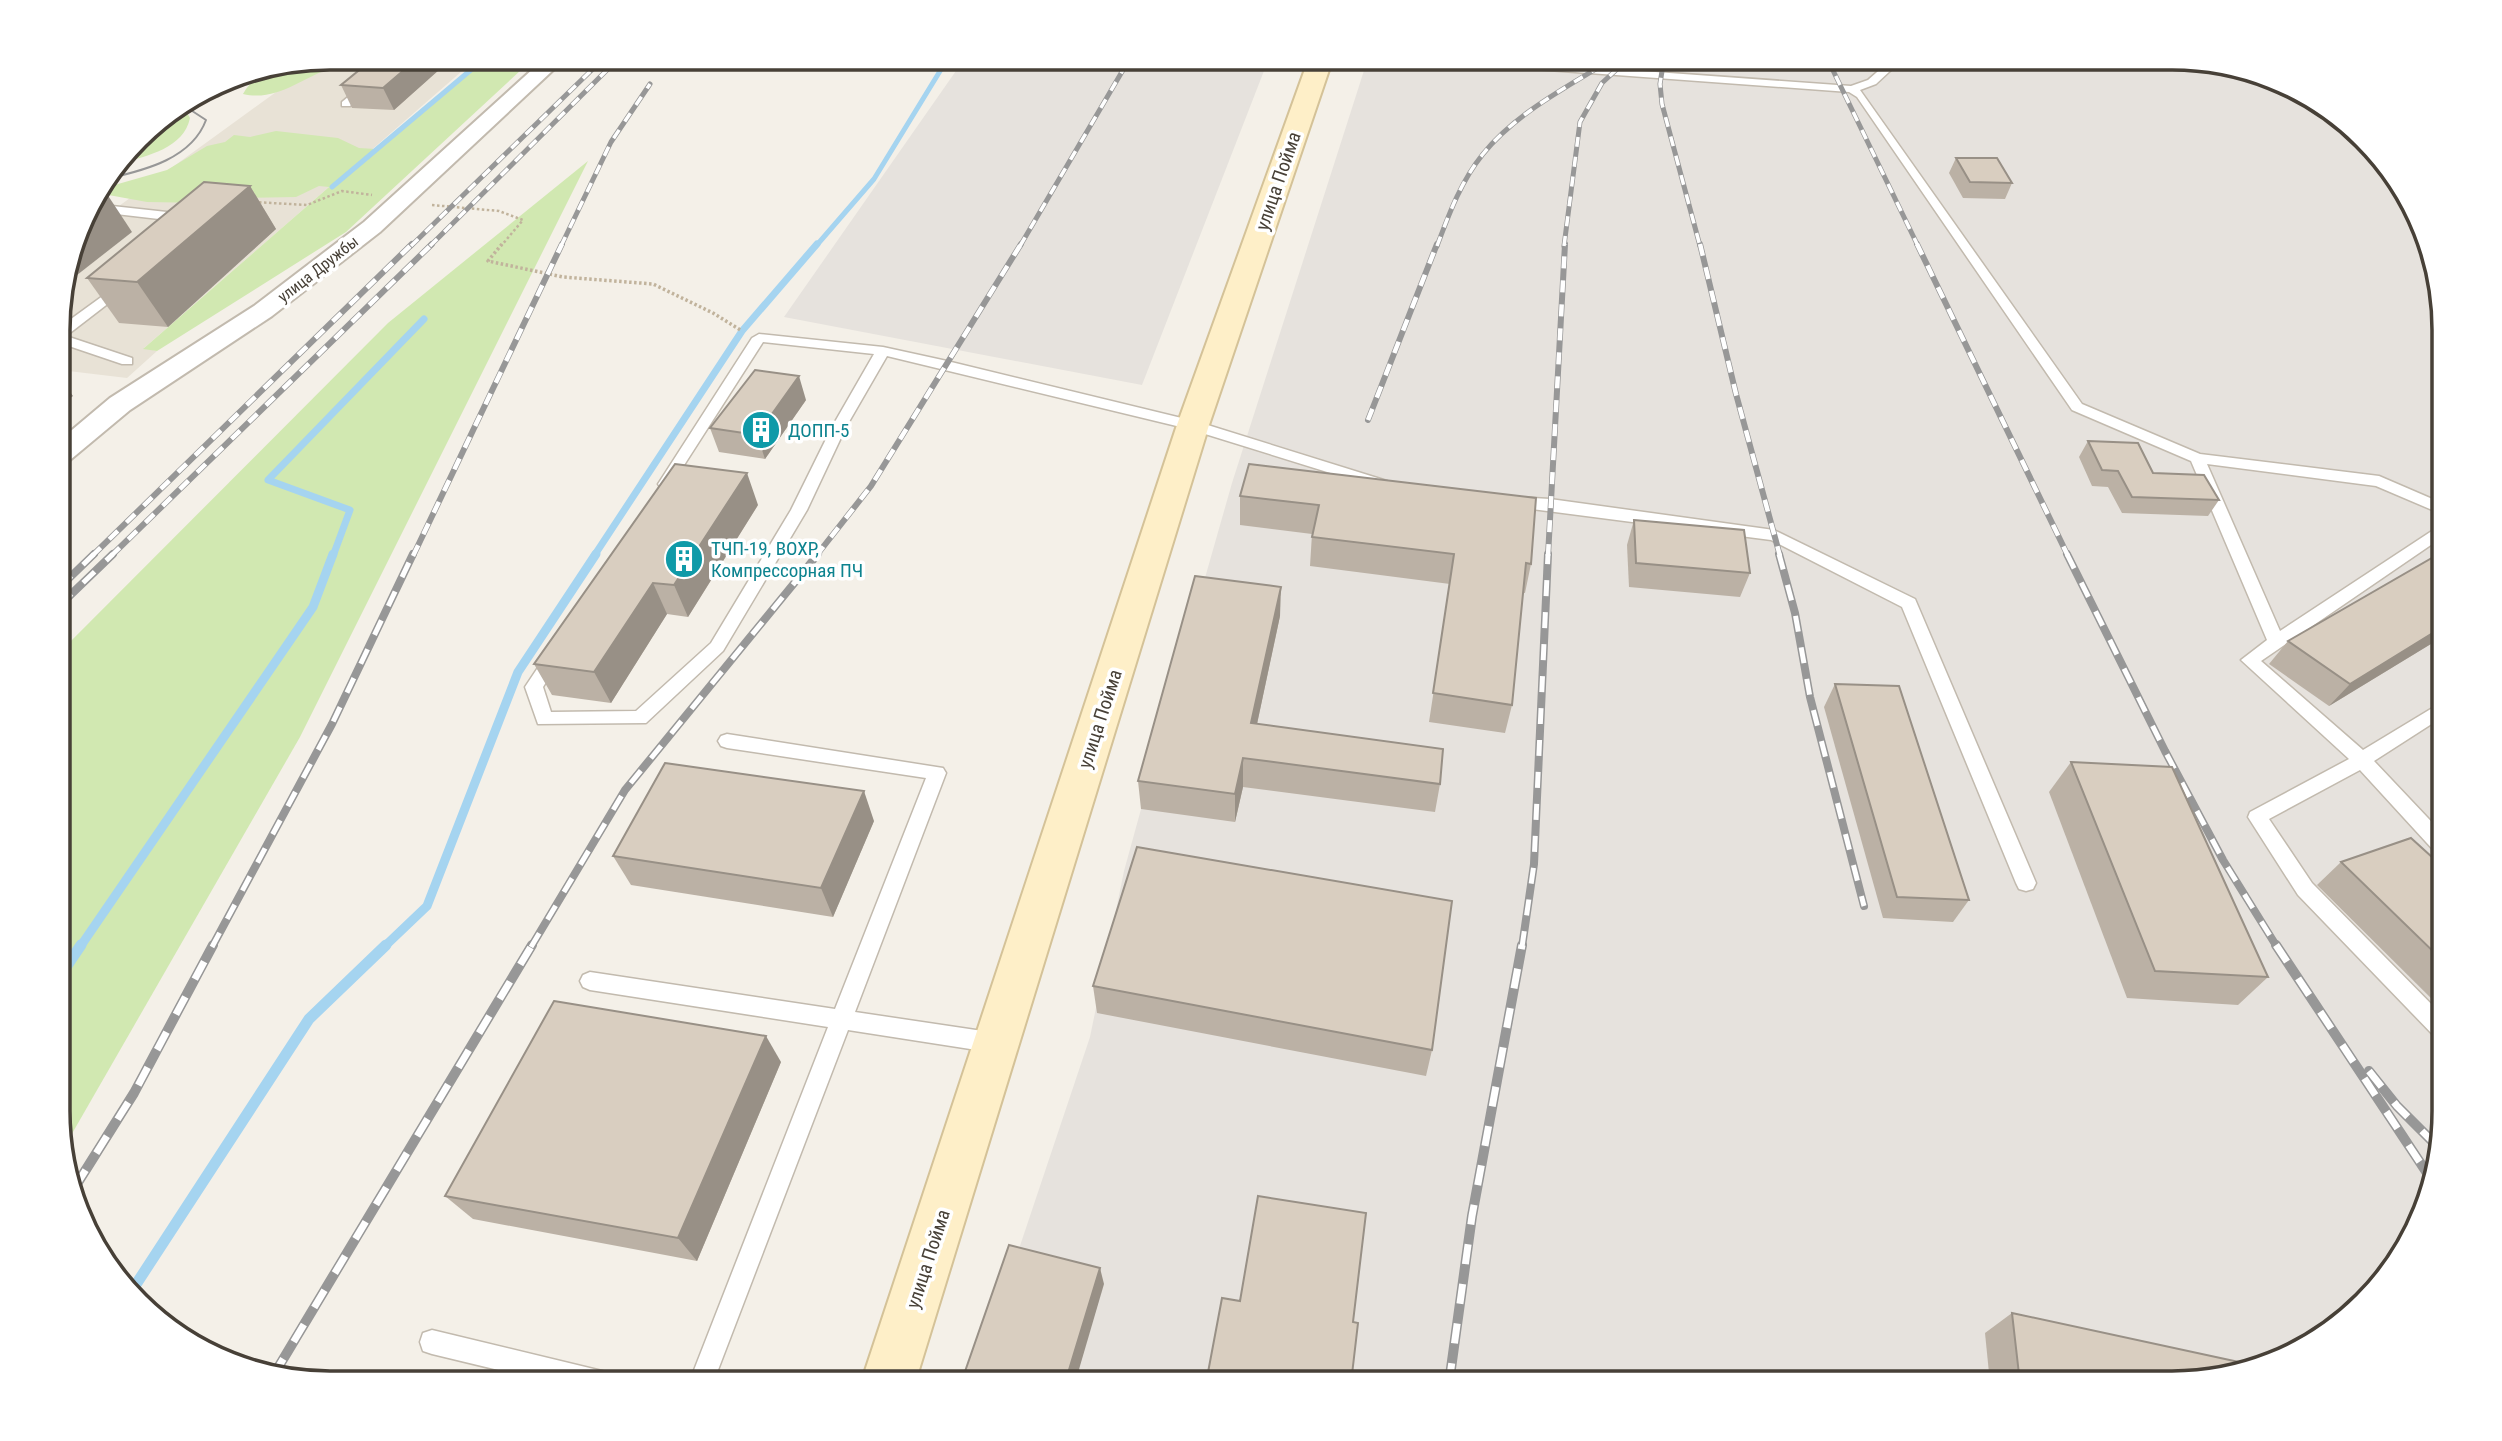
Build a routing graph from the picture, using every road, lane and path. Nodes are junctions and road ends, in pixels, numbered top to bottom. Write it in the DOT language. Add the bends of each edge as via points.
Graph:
graph roads {
  1 [pos="387,70"];
  2 [pos="543,70"];
  3 [pos="1317,70"];
  4 [pos="1589,70"];
  5 [pos="1886,70"];
  6 [pos="1852,89"];
  7 [pos="346,104"];
  8 [pos="399,202"];
  9 [pos="242,205"];
  10 [pos="101,208"];
  11 [pos="204,220"];
  12 [pos="134,276"];
  13 [pos="70,328"];
  14 [pos="759,338"];
  15 [pos="70,340"];
  16 [pos="883,351"];
  17 [pos="127,361"];
  18 [pos="1193,425"];
  19 [pos="70,446"];
  20 [pos="2197,458"];
  21 [pos="1401,490"];
  22 [pos="654,501"];
  23 [pos="1496,501"];
  24 [pos="2432,505"];
  25 [pos="2432,536"];
  26 [pos="564,640"];
  27 [pos="2276,642"];
  28 [pos="2432,715"];
  29 [pos="727,741"];
  30 [pos="2362,760"];
  31 [pos="2432,835"];
  32 [pos="2026,883"];
  33 [pos="590,981"];
  34 [pos="841,1019"];
  35 [pos="2432,1020"];
  36 [pos="996,1043"];
  37 [pos="432,1342"];
  38 [pos="552,1371"];
  39 [pos="706,1371"];
  40 [pos="892,1371"];
  1 -- 7 [label="lane"];
  2 -- 8 [label="street, улица Дружбы"];
  3 -- 18 [label="main road, улица Пойма"];
  4 -- 6 [label="lane"];
  5 -- 6 [label="lane" via="1872,82"];
  6 -- 20 [label="lane" via="1861,95 2077,407"];
  8 -- 9 [label="path" via="342,191 307,205"];
  8 -- 14 [label="path" via="499,211 523,220 488,261 563,277 653,284"];
  8 -- 19 [label="street, улица Дружбы" via="263,312 120,404"];
  10 -- 11 [label="lane"];
  12 -- 13 [label="lane"];
  14 -- 16 [label="lane"];
  14 -- 22 [label="lane"];
  15 -- 17 [label="lane"];
  16 -- 18 [label="lane"];
  16 -- 26 [label="lane" via="799,510 717,647 640,718 544,719 534,687"];
  18 -- 21 [label="lane"];
  18 -- 36 [label="main road, улица Пойма"];
  20 -- 24 [label="lane" via="2379,481"];
  20 -- 27 [label="lane"];
  23 -- 32 [label="lane" via="1550,504 1774,535 1909,603"];
  25 -- 27 [label="lane"];
  27 -- 30 [label="lane" via="2249,660"];
  28 -- 30 [label="lane"];
  29 -- 34 [label="lane" via="937,773"];
  30 -- 31 [label="lane"];
  30 -- 35 [label="lane" via="2257,817 2305,889"];
  33 -- 34 [label="lane"];
  34 -- 36 [label="lane"];
  34 -- 39 [label="lane"];
  36 -- 40 [label="main road, улица Пойма"];
  37 -- 38 [label="lane"];
}
